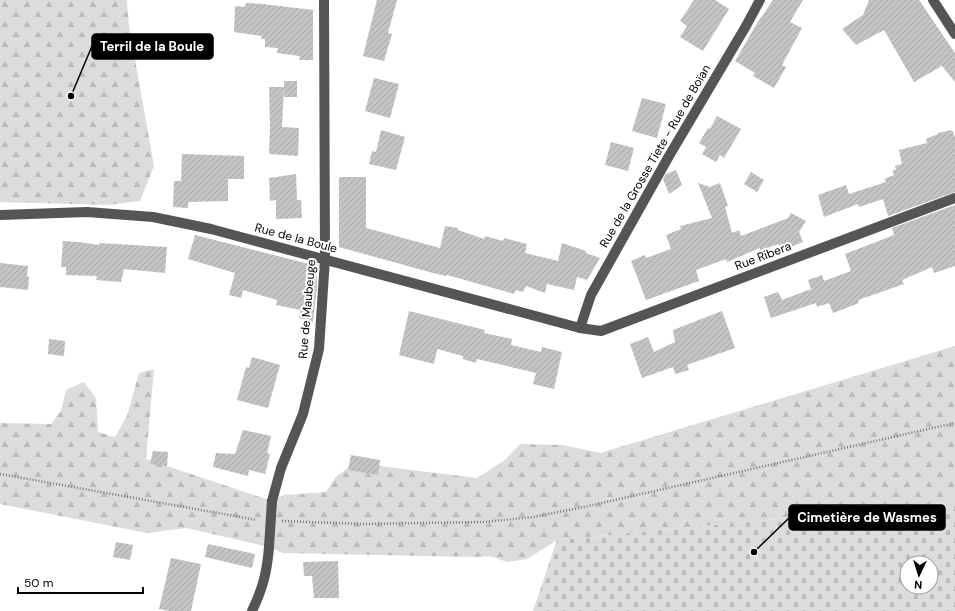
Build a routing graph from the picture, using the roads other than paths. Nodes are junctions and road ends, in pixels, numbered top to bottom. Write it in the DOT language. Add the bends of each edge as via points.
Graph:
graph roads {
  1 [pos="324,0"];
  2 [pos="760,0"];
  3 [pos="934,0"];
  4 [pos="955,34"];
  5 [pos="955,198"];
  6 [pos="0,215"];
  7 [pos="325,259"];
  8 [pos="580,328"];
  9 [pos="252,611"];
  1 -- 7 [label="street, Rue de Maubeuge"];
  2 -- 8 [label="street, Rue de la Grosse Tiete - Rue de Boïan" via="591,295"];
  3 -- 4 [label="street"];
  5 -- 8 [label="street, Rue Ribera" via="601,331"];
  6 -- 7 [label="street, Rue de la Boule" via="87,212 153,217 211,229"];
  7 -- 8 [label="street, Rue de la Boule"];
  7 -- 9 [label="street, Rue de Maubeuge, bridge" via="319,349 303,414 281,468 272,501 267,570"];
}
